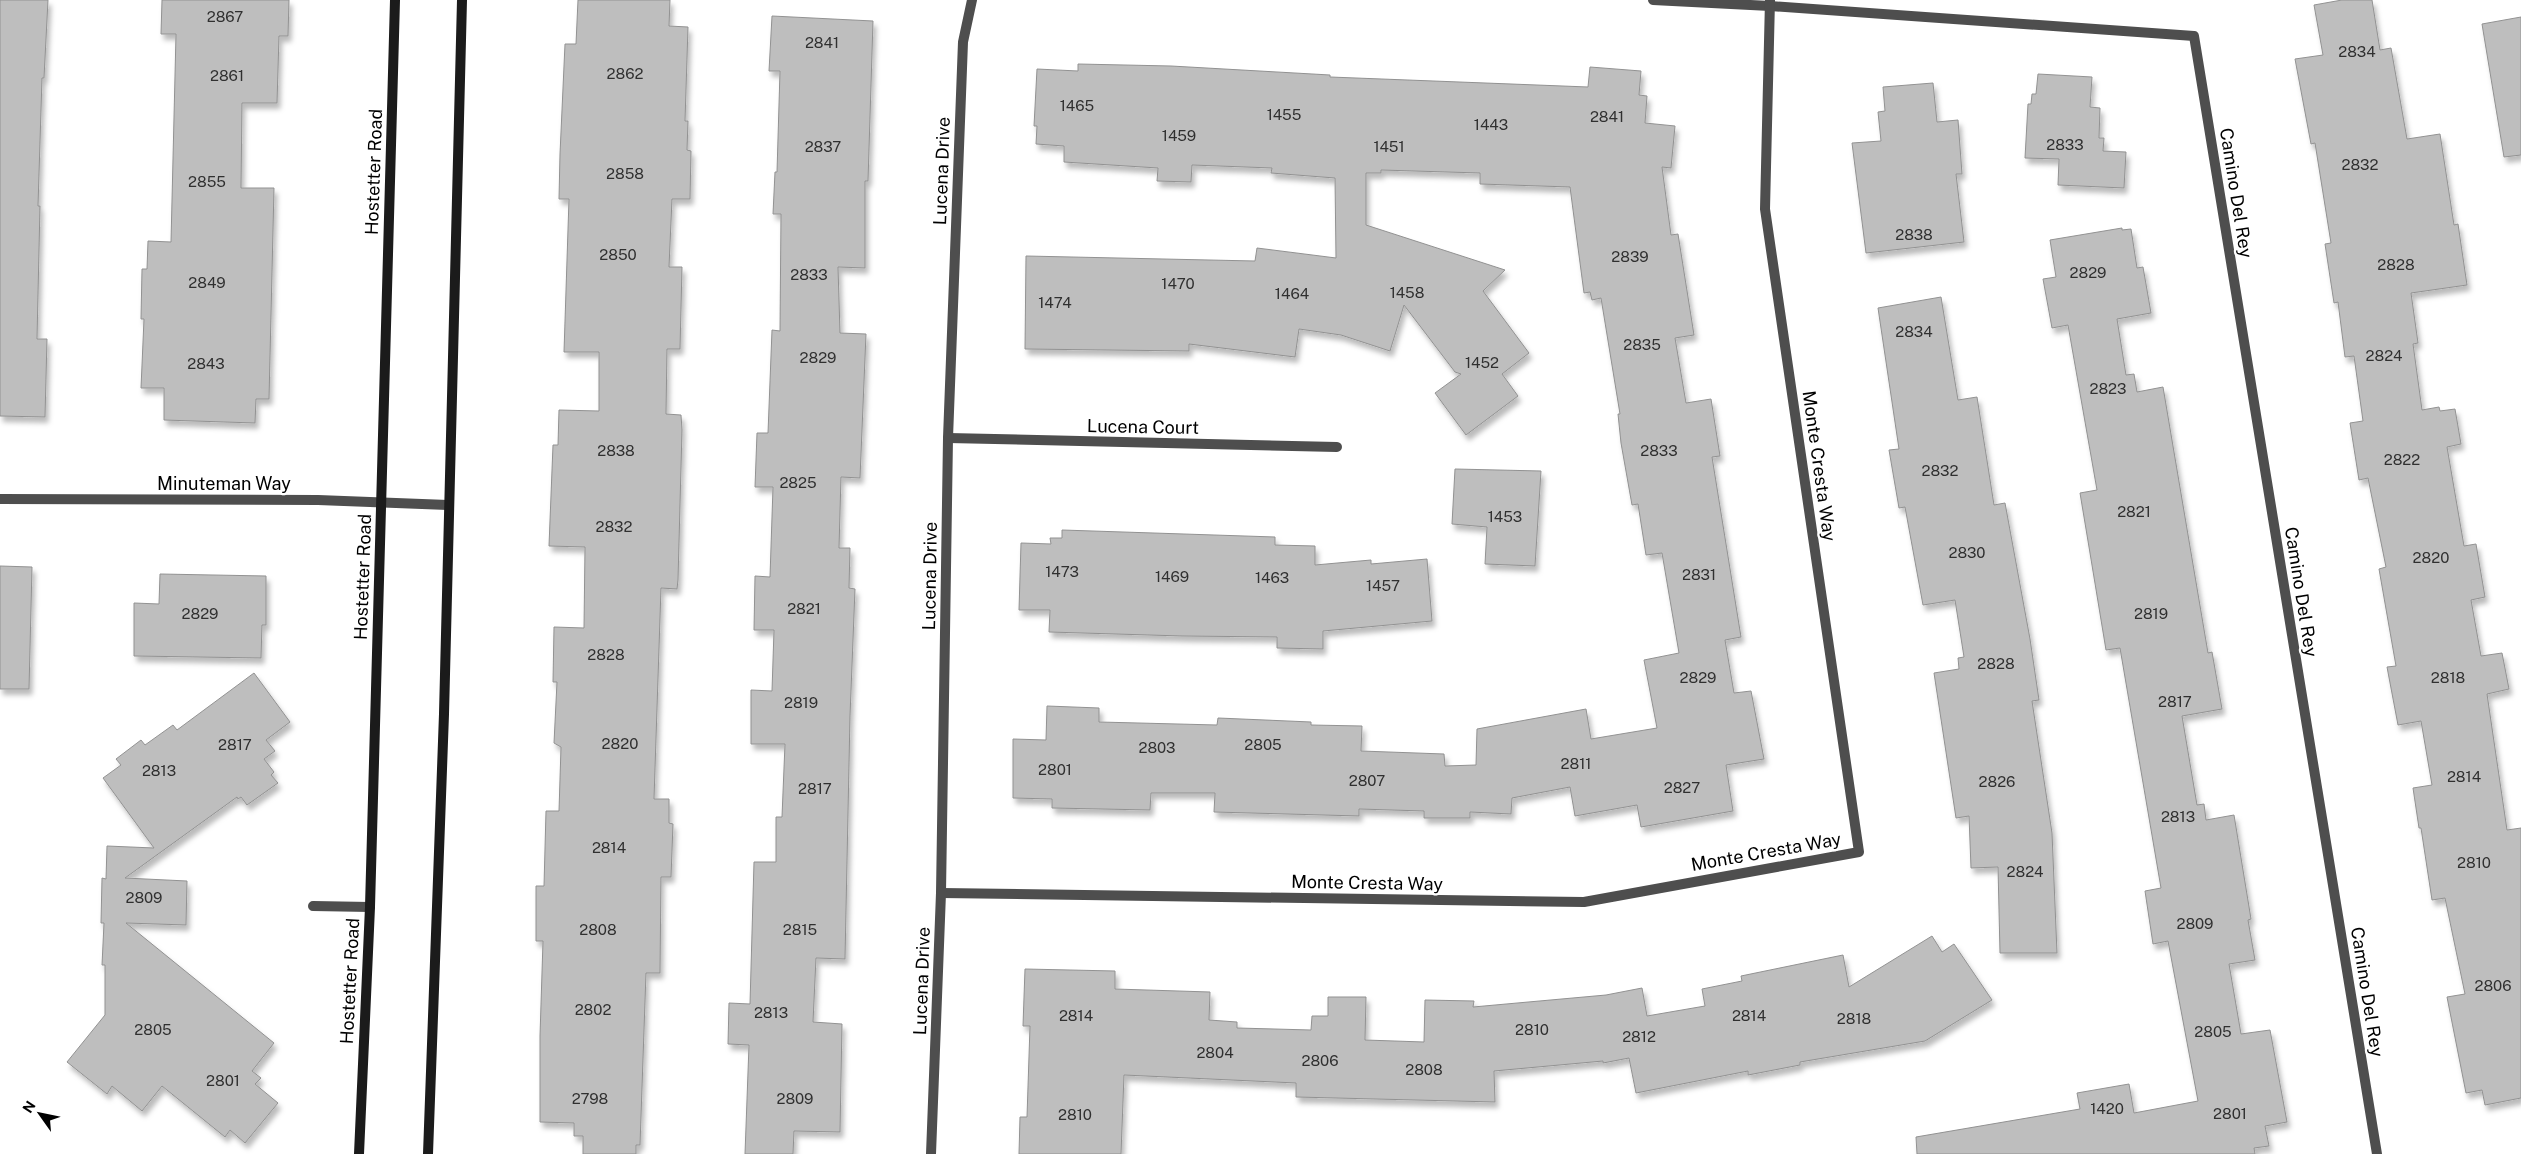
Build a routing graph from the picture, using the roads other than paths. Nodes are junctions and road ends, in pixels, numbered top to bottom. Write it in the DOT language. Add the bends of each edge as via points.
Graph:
graph roads {
  1 [pos="395,0"];
  2 [pos="462,0"];
  3 [pos="972,0"];
  4 [pos="1653,0"];
  5 [pos="1770,3"];
  6 [pos="948,438"];
  7 [pos="1337,447"];
  8 [pos="0,499"];
  9 [pos="381,503"];
  10 [pos="448,505"];
  11 [pos="941,893"];
  12 [pos="314,906"];
  13 [pos="370,907"];
  14 [pos="359,1154"];
  15 [pos="428,1154"];
  16 [pos="931,1154"];
  17 [pos="2377,1154"];
  1 -- 9 [label="main road, Hostetter Road"];
  2 -- 10 [label="main road"];
  3 -- 6 [label="street, Lucena Drive" via="963,42"];
  4 -- 5 [label="street"];
  5 -- 11 [label="street, Monte Cresta Way" via="1765,208 1859,852 1584,902"];
  5 -- 17 [label="street, Camino Del Rey" via="2194,36"];
  6 -- 7 [label="street, Lucena Court"];
  6 -- 11 [label="street, Lucena Drive"];
  8 -- 9 [label="street, Minuteman Way"];
  9 -- 10 [label="street, Minuteman Way"];
  9 -- 13 [label="main road, Hostetter Road"];
  10 -- 15 [label="main road" via="444,724"];
  11 -- 16 [label="street, Lucena Drive"];
  12 -- 13 [label="street"];
  13 -- 14 [label="main road, Hostetter Road"];
}
